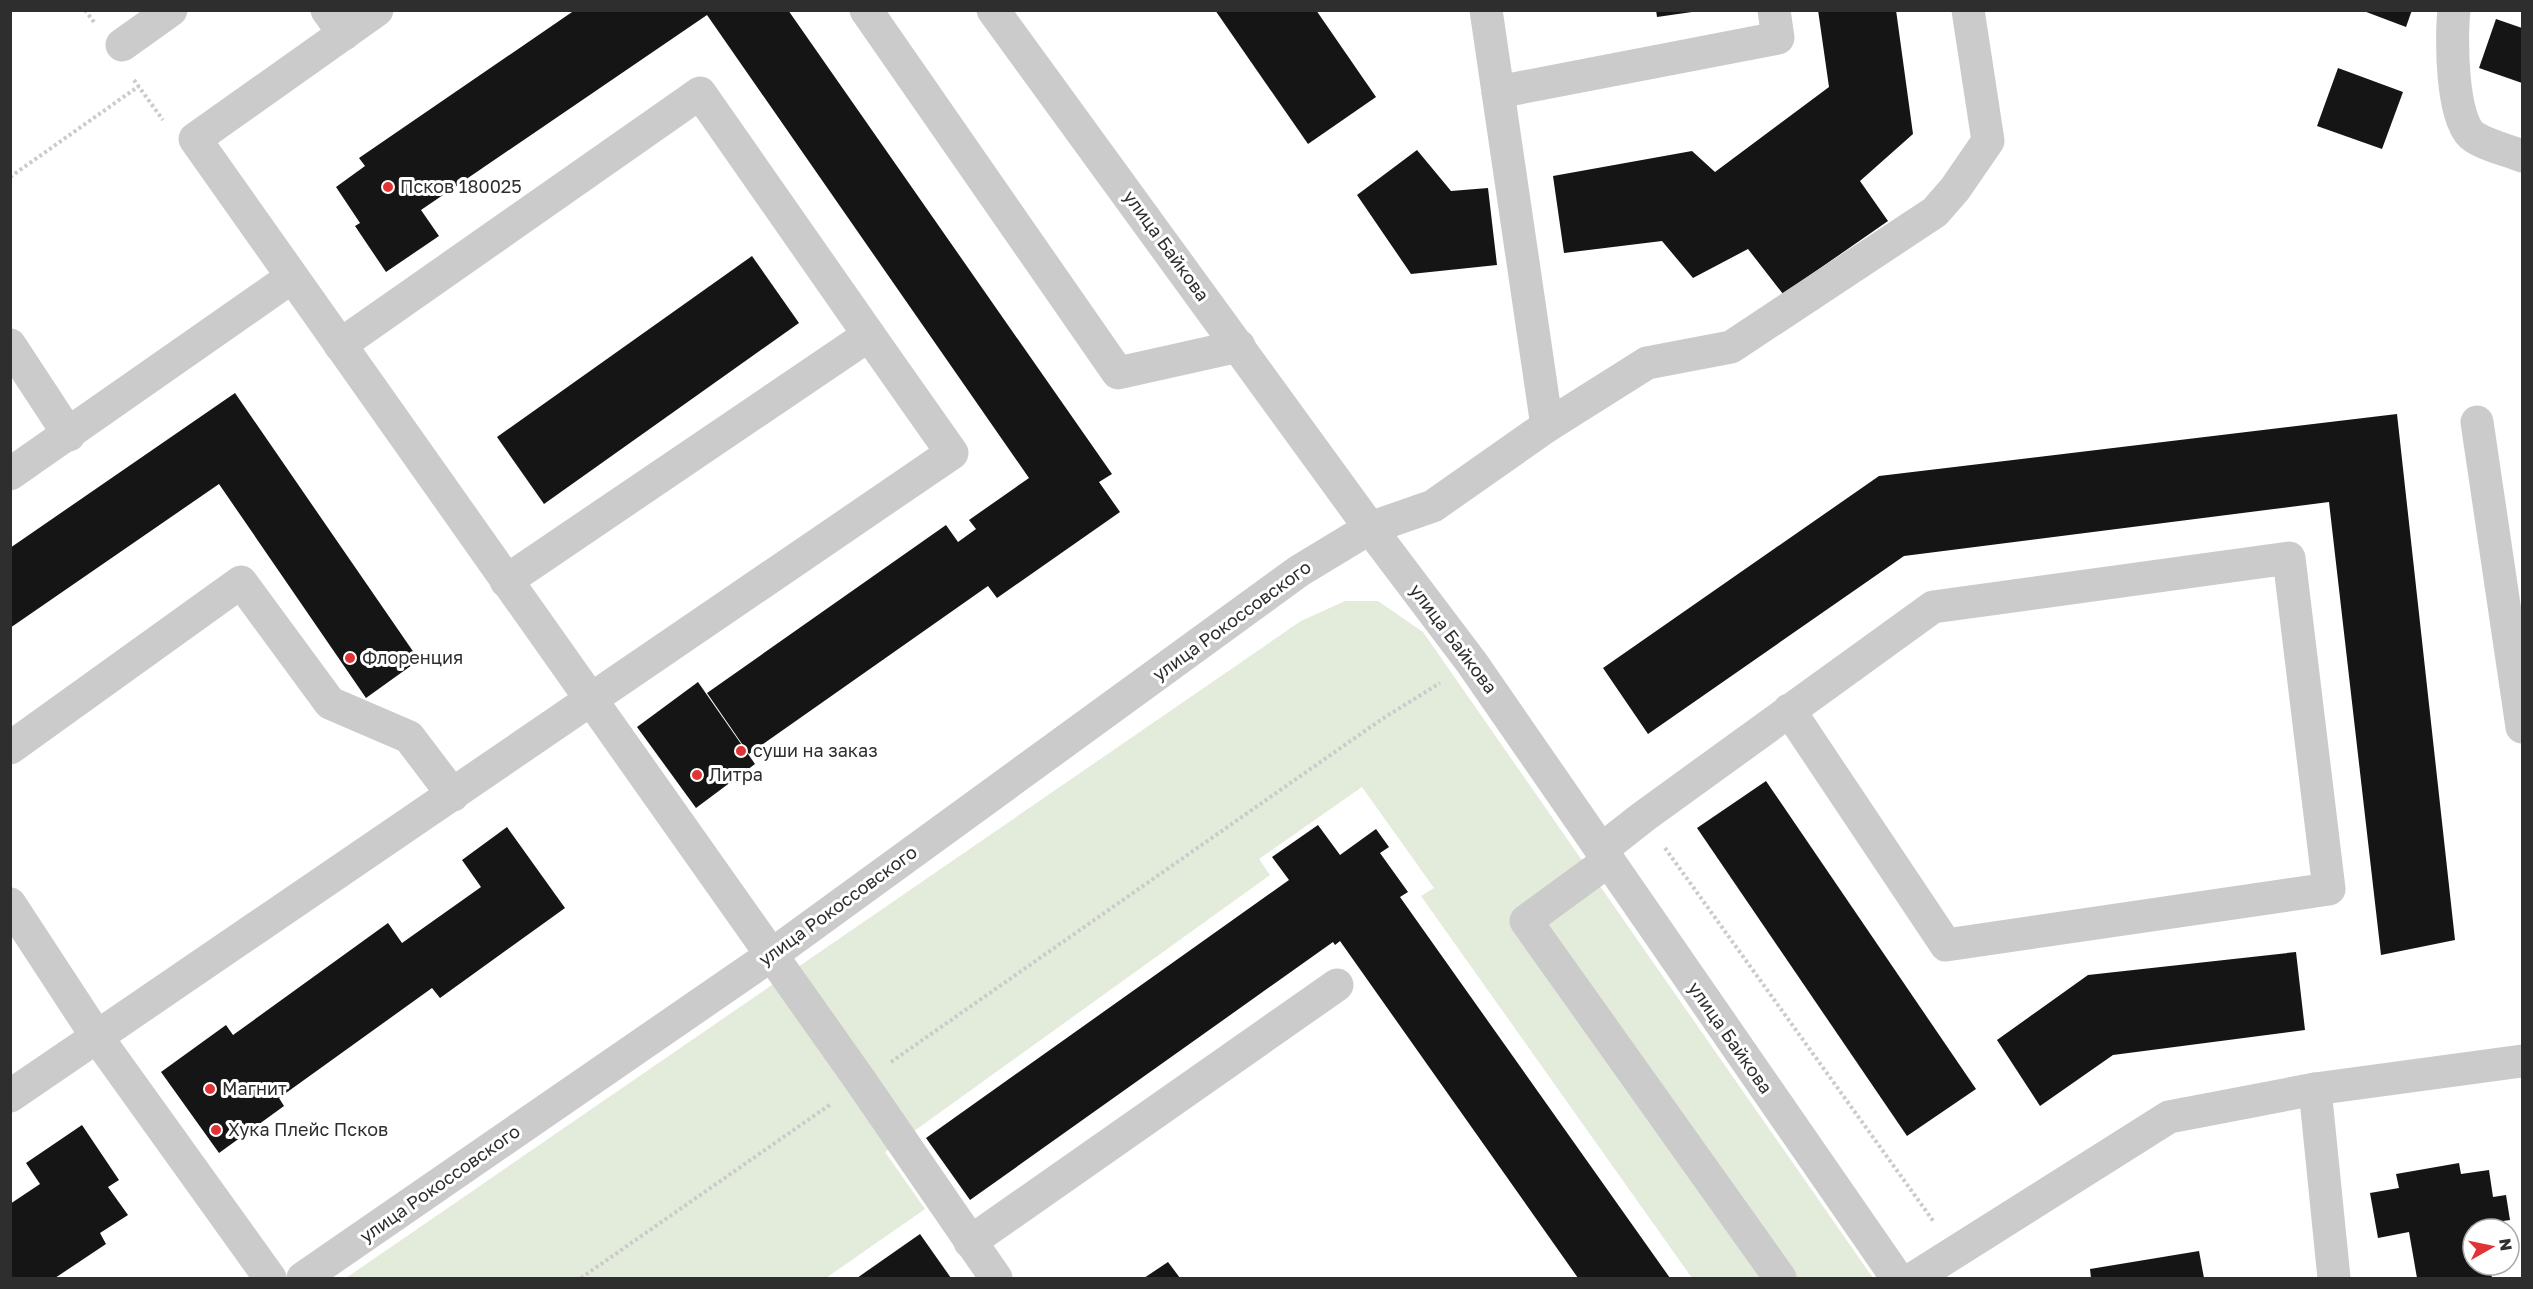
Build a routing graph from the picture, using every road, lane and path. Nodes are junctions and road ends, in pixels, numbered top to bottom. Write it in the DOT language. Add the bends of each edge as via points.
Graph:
graph roads {
  1 [pos="86,10"];
  2 [pos="171,10"];
  3 [pos="376,10"];
  4 [pos="866,10"];
  5 [pos="993,10"];
  6 [pos="1486,10"];
  7 [pos="1774,10"];
  8 [pos="1968,10"];
  9 [pos="2454,10"];
  10 [pos="336,22"];
  11 [pos="109,36"];
  12 [pos="132,78"];
  13 [pos="139,86"];
  14 [pos="1498,92"];
  15 [pos="166,125"];
  16 [pos="2523,156"];
  17 [pos="10,177"];
  18 [pos="292,277"];
  19 [pos="869,335"];
  20 [pos="10,345"];
  21 [pos="340,345"];
  22 [pos="1239,346"];
  23 [pos="2477,422"];
  24 [pos="1547,426"];
  25 [pos="69,435"];
  26 [pos="10,474"];
  27 [pos="1370,528"];
  28 [pos="506,581"];
  29 [pos="1472,663"];
  30 [pos="591,701"];
  31 [pos="1789,710"];
  32 [pos="2523,727"];
  33 [pos="10,748"];
  34 [pos="453,795"];
  35 [pos="1642,817"];
  36 [pos="1605,856"];
  37 [pos="10,904"];
  38 [pos="771,956"];
  39 [pos="1337,985"];
  40 [pos="97,1037"];
  41 [pos="2523,1061"];
  42 [pos="862,1083"];
  43 [pos="2315,1089"];
  44 [pos="10,1096"];
  45 [pos="970,1242"];
  46 [pos="1956,1253"];
  47 [pos="270,1278"];
  48 [pos="303,1278"];
  49 [pos="581,1278"];
  50 [pos="996,1278"];
  51 [pos="1780,1278"];
  52 [pos="1897,1278"];
  53 [pos="1914,1278"];
  54 [pos="2334,1278"];
  1 -- 11 [label="path"];
  2 -- 11 [label="street"];
  3 -- 10 [label="street"];
  4 -- 22 [label="street" via="1118,373"];
  5 -- 22 [label="street, улица Байкова"];
  6 -- 14 [label="street"];
  7 -- 14 [label="street" via="1778,38"];
  8 -- 24 [label="street, улица Рокоссовского" via="1988,141 1935,212 1731,347 1647,363"];
  9 -- 16 [label="street" via="2454,82 2460,115 2472,136"];
  10 -- 18 [label="street" via="195,139"];
  12 -- 13 [label="path"];
  13 -- 15 [label="path"];
  13 -- 17 [label="path"];
  14 -- 24 [label="street"];
  18 -- 21 [label="street"];
  18 -- 25 [label="street"];
  19 -- 21 [label="street" via="700,93"];
  19 -- 28 [label="street"];
  19 -- 30 [label="street" via="952,453"];
  20 -- 25 [label="street"];
  21 -- 28 [label="street"];
  22 -- 27 [label="street, улица Байкова"];
  23 -- 32 [label="street"];
  24 -- 27 [label="street, улица Рокоссовского" via="1433,506"];
  25 -- 26 [label="street"];
  27 -- 29 [label="street, улица Байкова"];
  27 -- 38 [label="street, улица Рокоссовского" via="1299,571"];
  28 -- 30 [label="street"];
  29 -- 36 [label="street, улица Байкова"];
  29 -- 42 [label="path" via="1382,718"];
  30 -- 34 [label="street"];
  30 -- 38 [label="street"];
  31 -- 31 [label="street" via="1933,607 2289,558 2329,889 1946,945"];
  31 -- 35 [label="street"];
  33 -- 34 [label="street" via="242,582 330,703 409,737"];
  34 -- 40 [label="street"];
  35 -- 36 [label="street"];
  35 -- 46 [label="path"];
  36 -- 51 [label="street" via="1526,921"];
  36 -- 52 [label="street, улица Байкова"];
  37 -- 40 [label="street"];
  38 -- 42 [label="street"];
  38 -- 48 [label="street, улица Рокоссовского"];
  39 -- 45 [label="street"];
  40 -- 44 [label="street"];
  40 -- 47 [label="street"];
  41 -- 43 [label="street"];
  42 -- 45 [label="street"];
  42 -- 49 [label="path"];
  43 -- 46 [label="street" via="2169,1117"];
  43 -- 54 [label="street"];
  45 -- 50 [label="street"];
  46 -- 53 [label="street"];
}
